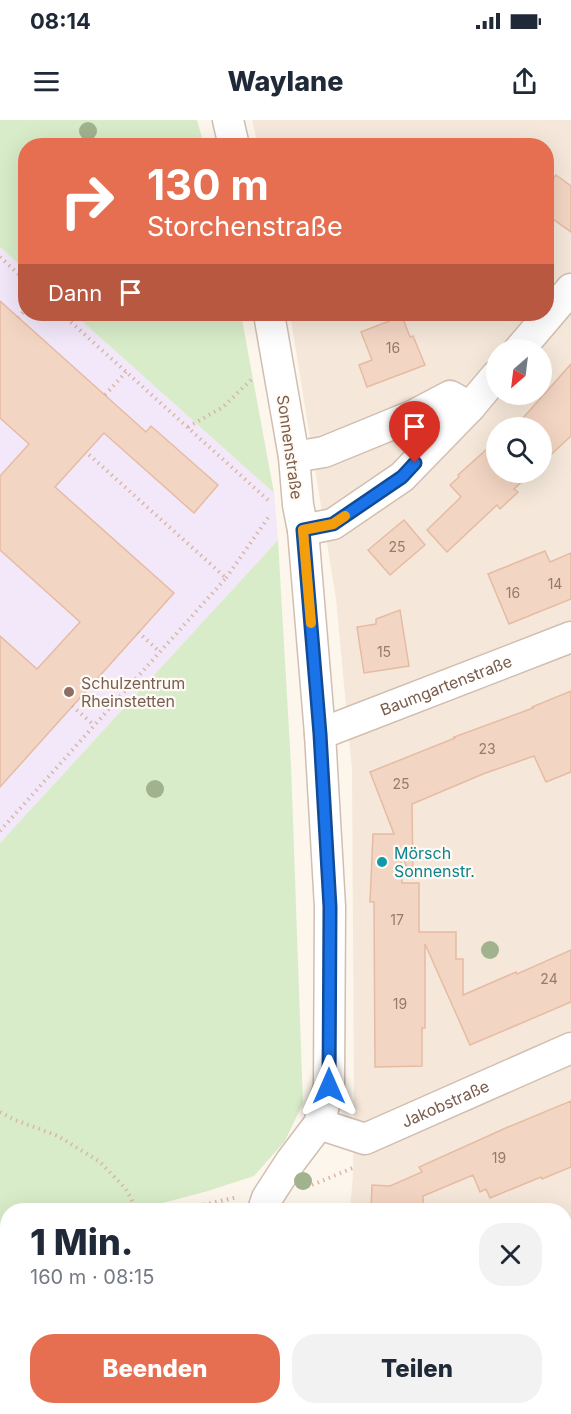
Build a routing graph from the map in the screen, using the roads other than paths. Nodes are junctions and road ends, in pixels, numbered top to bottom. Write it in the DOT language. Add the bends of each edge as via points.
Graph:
graph roads {
  1 [pos="228,120"];
  2 [pos="232,138"];
  3 [pos="571,289"];
  4 [pos="554,309"];
  5 [pos="270,321"];
  6 [pos="544,321"];
  7 [pos="528,339"];
  8 [pos="486,388"];
  9 [pos="470,407"];
  10 [pos="294,457"];
  11 [pos="303,530"];
  12 [pos="571,637"];
  13 [pos="320,734"];
  14 [pos="571,1048"];
  15 [pos="319,1124"];
  16 [pos="266,1203"];
  1 -- 2 [label="street"];
  3 -- 4 [label="street"];
  5 -- 10 [label="street, Sonnenstraße"];
  6 -- 7 [label="street"];
  8 -- 9 [label="street"];
  9 -- 10 [label="street" via="450,396 324,452"];
  9 -- 11 [label="street" via="402,477 333,524"];
  10 -- 11 [label="street, Sonnenstraße"];
  11 -- 13 [label="street, Sonnenstraße"];
  12 -- 13 [label="street, Baumgartenstraße"];
  13 -- 15 [label="street, Sonnenstraße" via="330,907 329,1086"];
  14 -- 15 [label="street, Jakobstraße" via="365,1139"];
  15 -- 16 [label="street, Sonnenstraße"];
}
